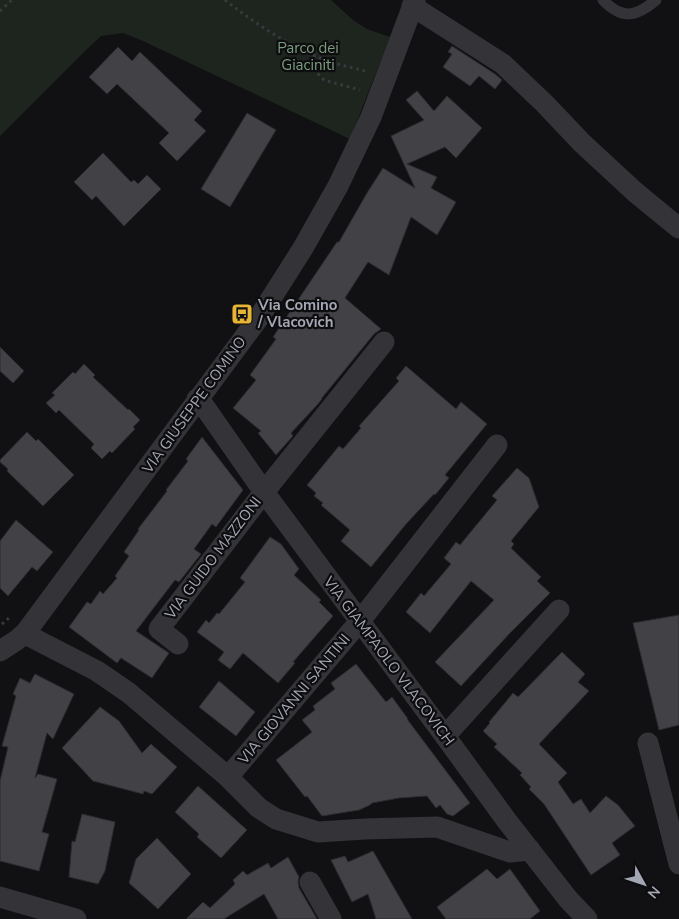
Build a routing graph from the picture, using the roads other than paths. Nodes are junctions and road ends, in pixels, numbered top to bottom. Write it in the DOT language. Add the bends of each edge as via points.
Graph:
graph roads {
  1 [pos="603,0"];
  2 [pos="656,0"];
  3 [pos="414,3"];
  4 [pos="679,228"];
  5 [pos="384,342"];
  6 [pos="197,399"];
  7 [pos="498,445"];
  8 [pos="264,492"];
  9 [pos="559,610"];
  10 [pos="360,621"];
  11 [pos="26,632"];
  12 [pos="178,644"];
  13 [pos="0,651"];
  14 [pos="445,736"];
  15 [pos="648,743"];
  16 [pos="228,777"];
  17 [pos="530,850"];
  18 [pos="679,864"];
  19 [pos="310,882"];
  20 [pos="0,897"];
  21 [pos="76,919"];
  22 [pos="331,919"];
  23 [pos="587,919"];
  1 -- 2 [label="lane" via="616,11 626,14 639,12"];
  3 -- 4 [label="street" via="502,64 582,143"];
  3 -- 6 [label="street, VIA GIUSEPPE COMINO" via="371,117 338,186 260,316"];
  5 -- 8 [label="street"];
  6 -- 8 [label="street, VIA GIAMPAOLO VLACOVICH"];
  6 -- 11 [label="street, VIA GIUSEPPE COMINO"];
  7 -- 10 [label="street, VIA GIOVANNI SANTINI"];
  8 -- 10 [label="street, VIA GIAMPAOLO VLACOVICH"];
  8 -- 12 [label="street, VIA GUIDO MAZZONI" via="159,629"];
  9 -- 14 [label="street"];
  10 -- 14 [label="street, VIA GIAMPAOLO VLACOVICH"];
  10 -- 16 [label="street, VIA GIOVANNI SANTINI"];
  11 -- 13 [label="street, VIA GIUSEPPE COMINO"];
  11 -- 16 [label="street" via="98,671"];
  14 -- 17 [label="street, VIA GIAMPAOLO VLACOVICH"];
  15 -- 18 [label="street"];
  16 -- 17 [label="street" via="259,808 276,819 318,832 437,827 510,852"];
  17 -- 23 [label="street, VIA GIAMPAOLO VLACOVICH"];
  19 -- 22 [label="street"];
  20 -- 21 [label="street"];
}
